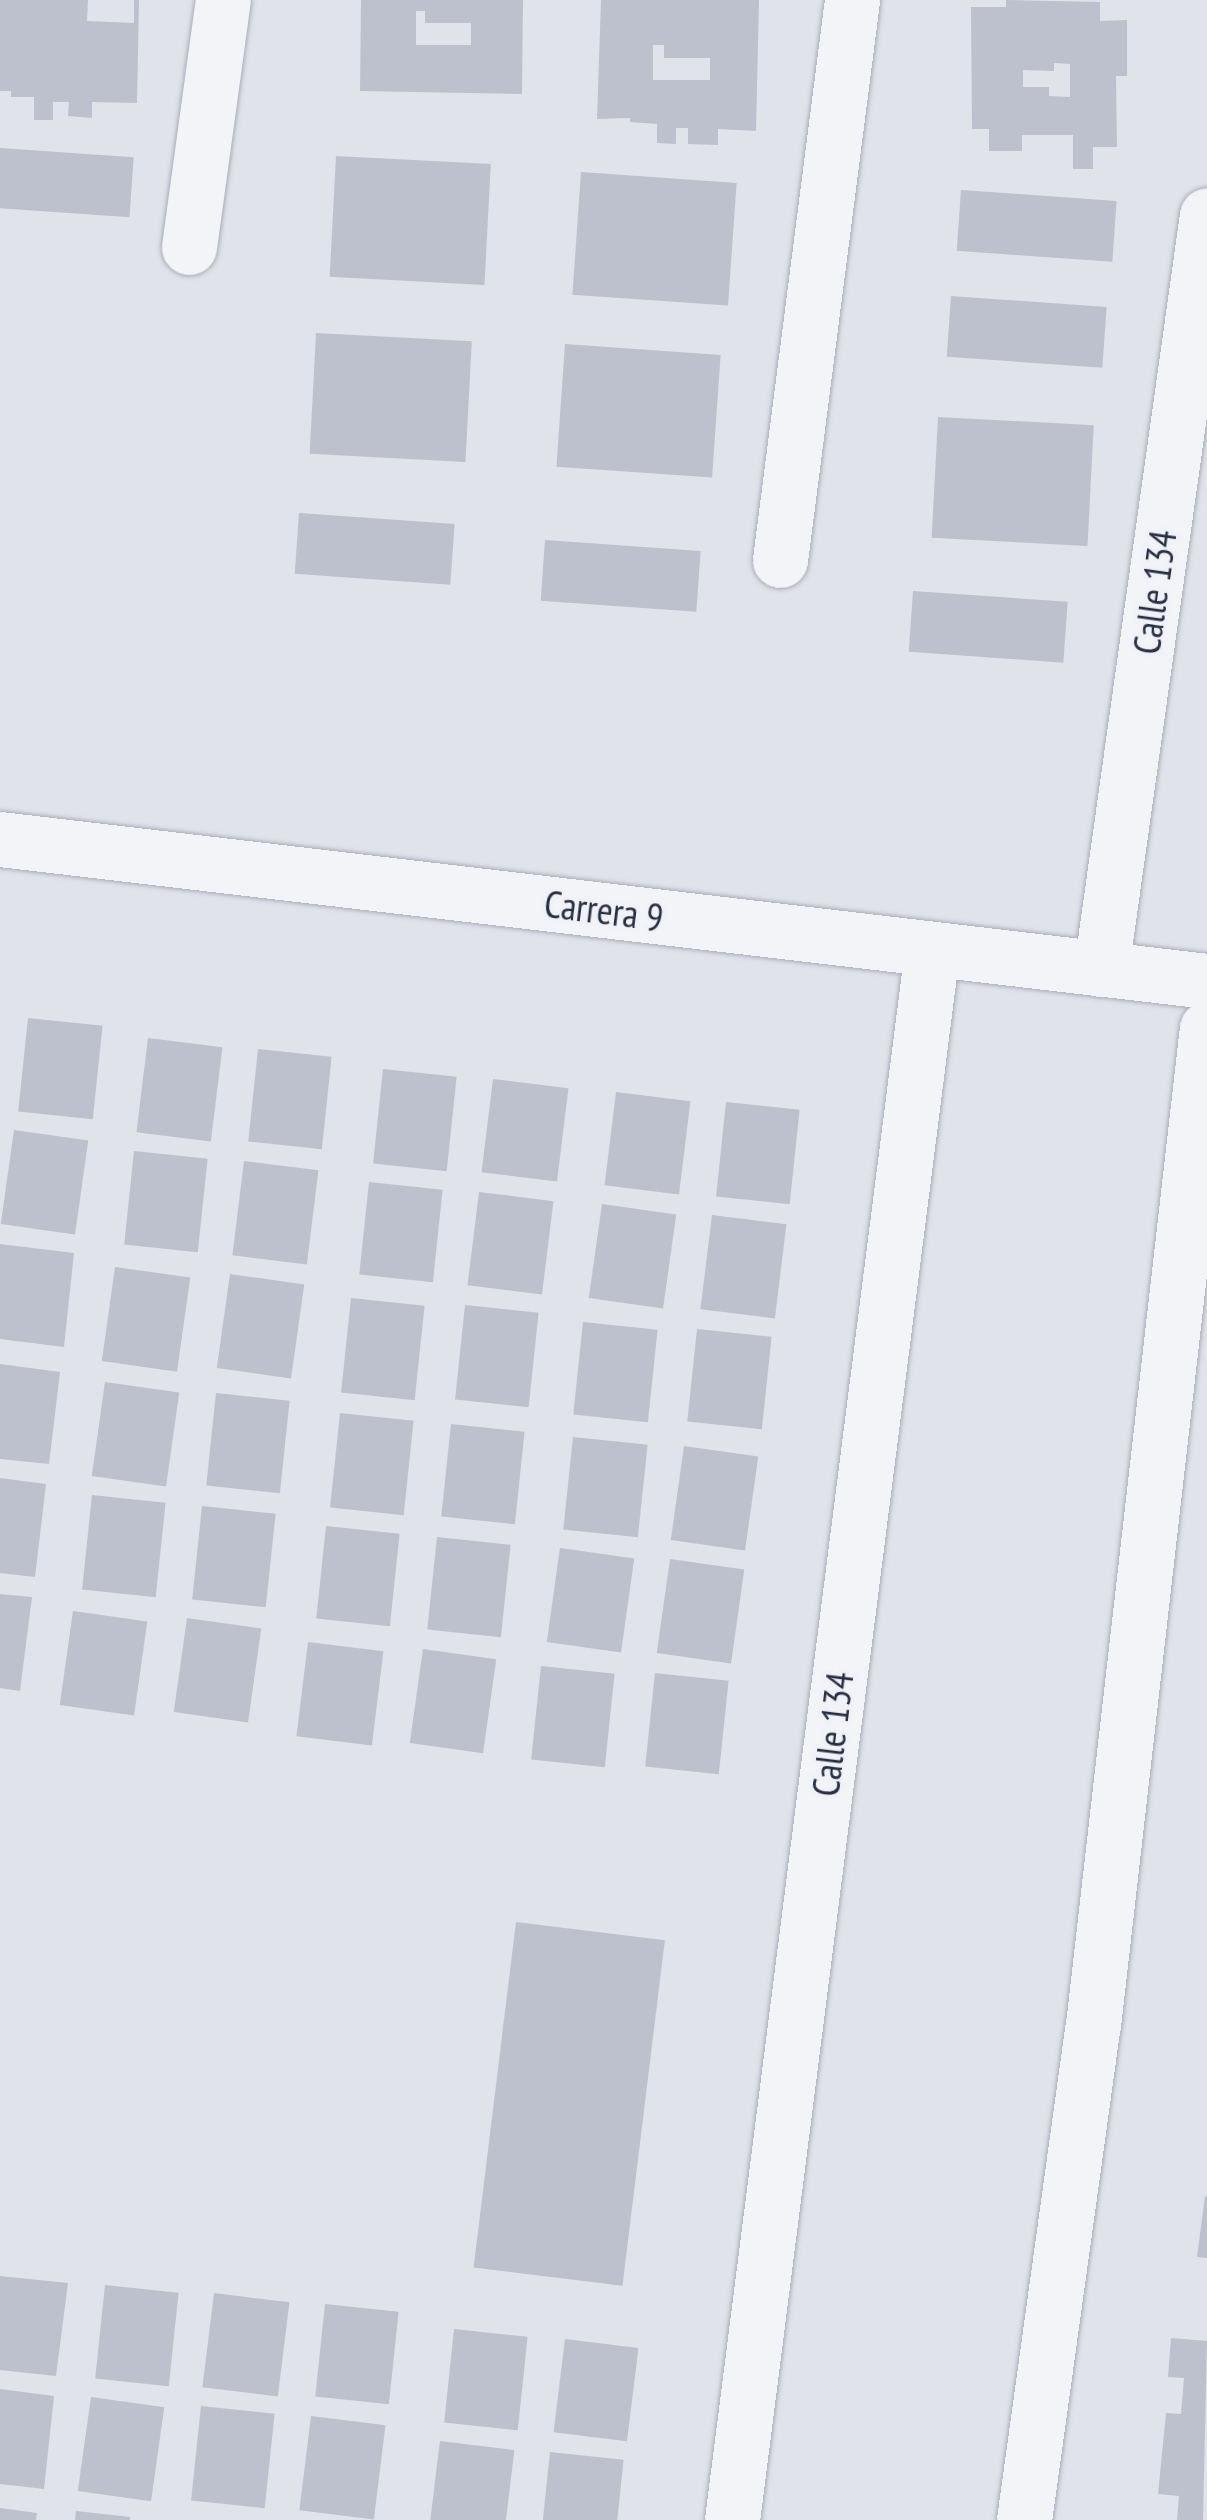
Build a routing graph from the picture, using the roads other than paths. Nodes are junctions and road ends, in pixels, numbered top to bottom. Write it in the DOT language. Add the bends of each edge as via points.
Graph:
graph roads {
  1 [pos="223,0"];
  2 [pos="852,0"];
  3 [pos="1207,215"];
  4 [pos="189,247"];
  5 [pos="780,560"];
  6 [pos="0,839"];
  7 [pos="932,949"];
  8 [pos="1101,969"];
  9 [pos="1207,982"];
  10 [pos="1207,1028"];
  11 [pos="732,2520"];
  12 [pos="1024,2520"];
  1 -- 4 [label="street"];
  2 -- 5 [label="street"];
  3 -- 8 [label="street, Calle 134"];
  6 -- 7 [label="street, Carrera 9"];
  7 -- 8 [label="street, Carrera 9"];
  7 -- 11 [label="street, Calle 134"];
  8 -- 9 [label="street, Carrera 9"];
  10 -- 12 [label="street" via="1092,2024"];
}
